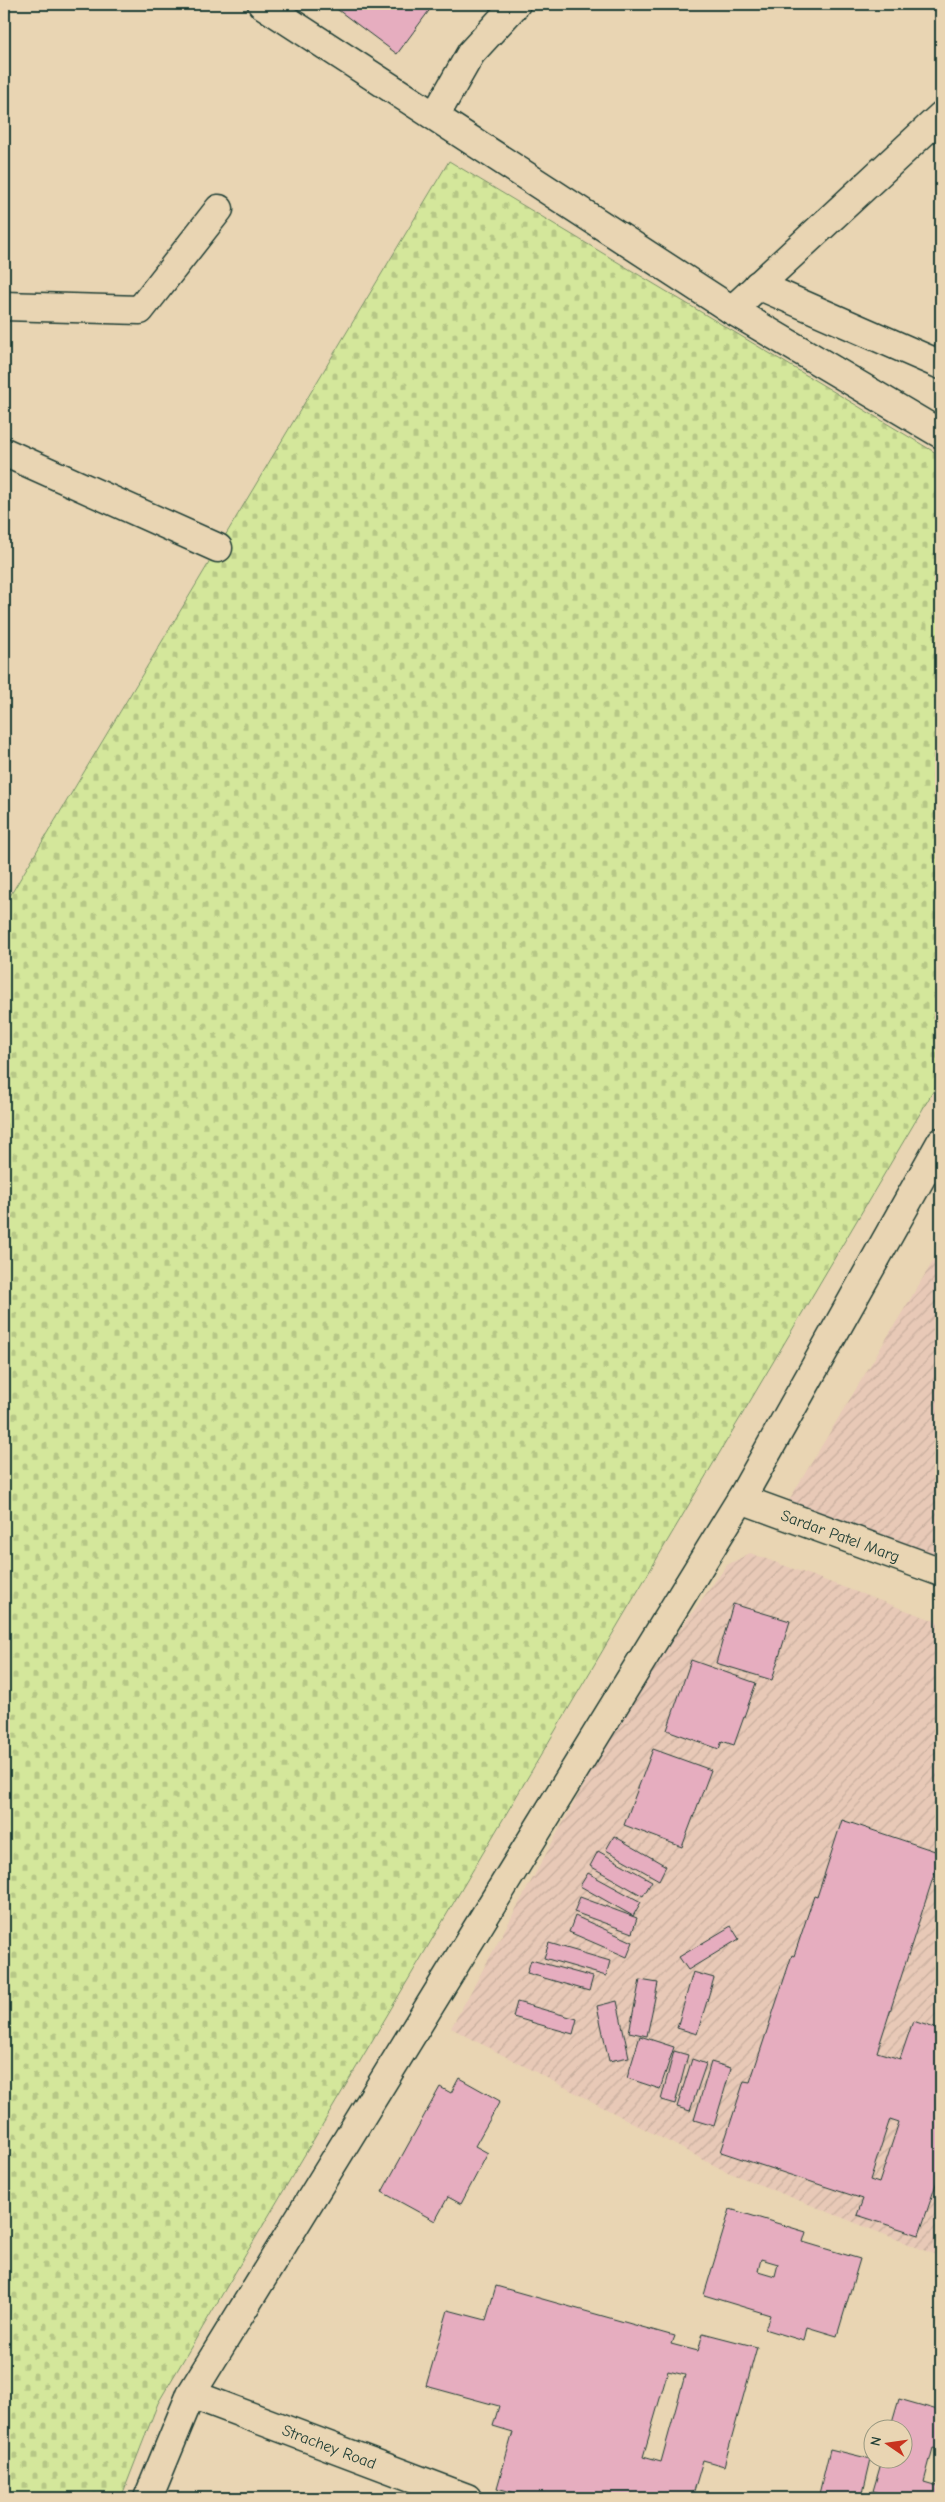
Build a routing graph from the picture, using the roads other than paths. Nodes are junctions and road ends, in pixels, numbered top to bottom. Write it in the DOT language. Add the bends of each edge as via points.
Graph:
graph roads {
  1 [pos="262,4"];
  2 [pos="516,4"];
  3 [pos="435,116"];
  4 [pos="941,116"];
  5 [pos="219,209"];
  6 [pos="758,285"];
  7 [pos="4,306"];
  8 [pos="732,310"];
  9 [pos="941,365"];
  10 [pos="941,434"];
  11 [pos="4,452"];
  12 [pos="218,548"];
  13 [pos="941,1142"];
  14 [pos="741,1499"];
  15 [pos="941,1572"];
  16 [pos="191,2394"];
  17 [pos="148,2498"];
  18 [pos="467,2498"];
  1 -- 3 [label="street"];
  2 -- 3 [label="street" via="471,53"];
  3 -- 8 [label="street"];
  4 -- 6 [label="street"];
  5 -- 7 [label="street" via="140,310"];
  6 -- 8 [label="street"];
  6 -- 9 [label="street"];
  8 -- 10 [label="street"];
  11 -- 12 [label="street"];
  13 -- 14 [label="street"];
  14 -- 15 [label="street, Sardar Patel Marg"];
  14 -- 16 [label="street"];
  16 -- 17 [label="street"];
  16 -- 18 [label="street, Strachey Road"];
}
